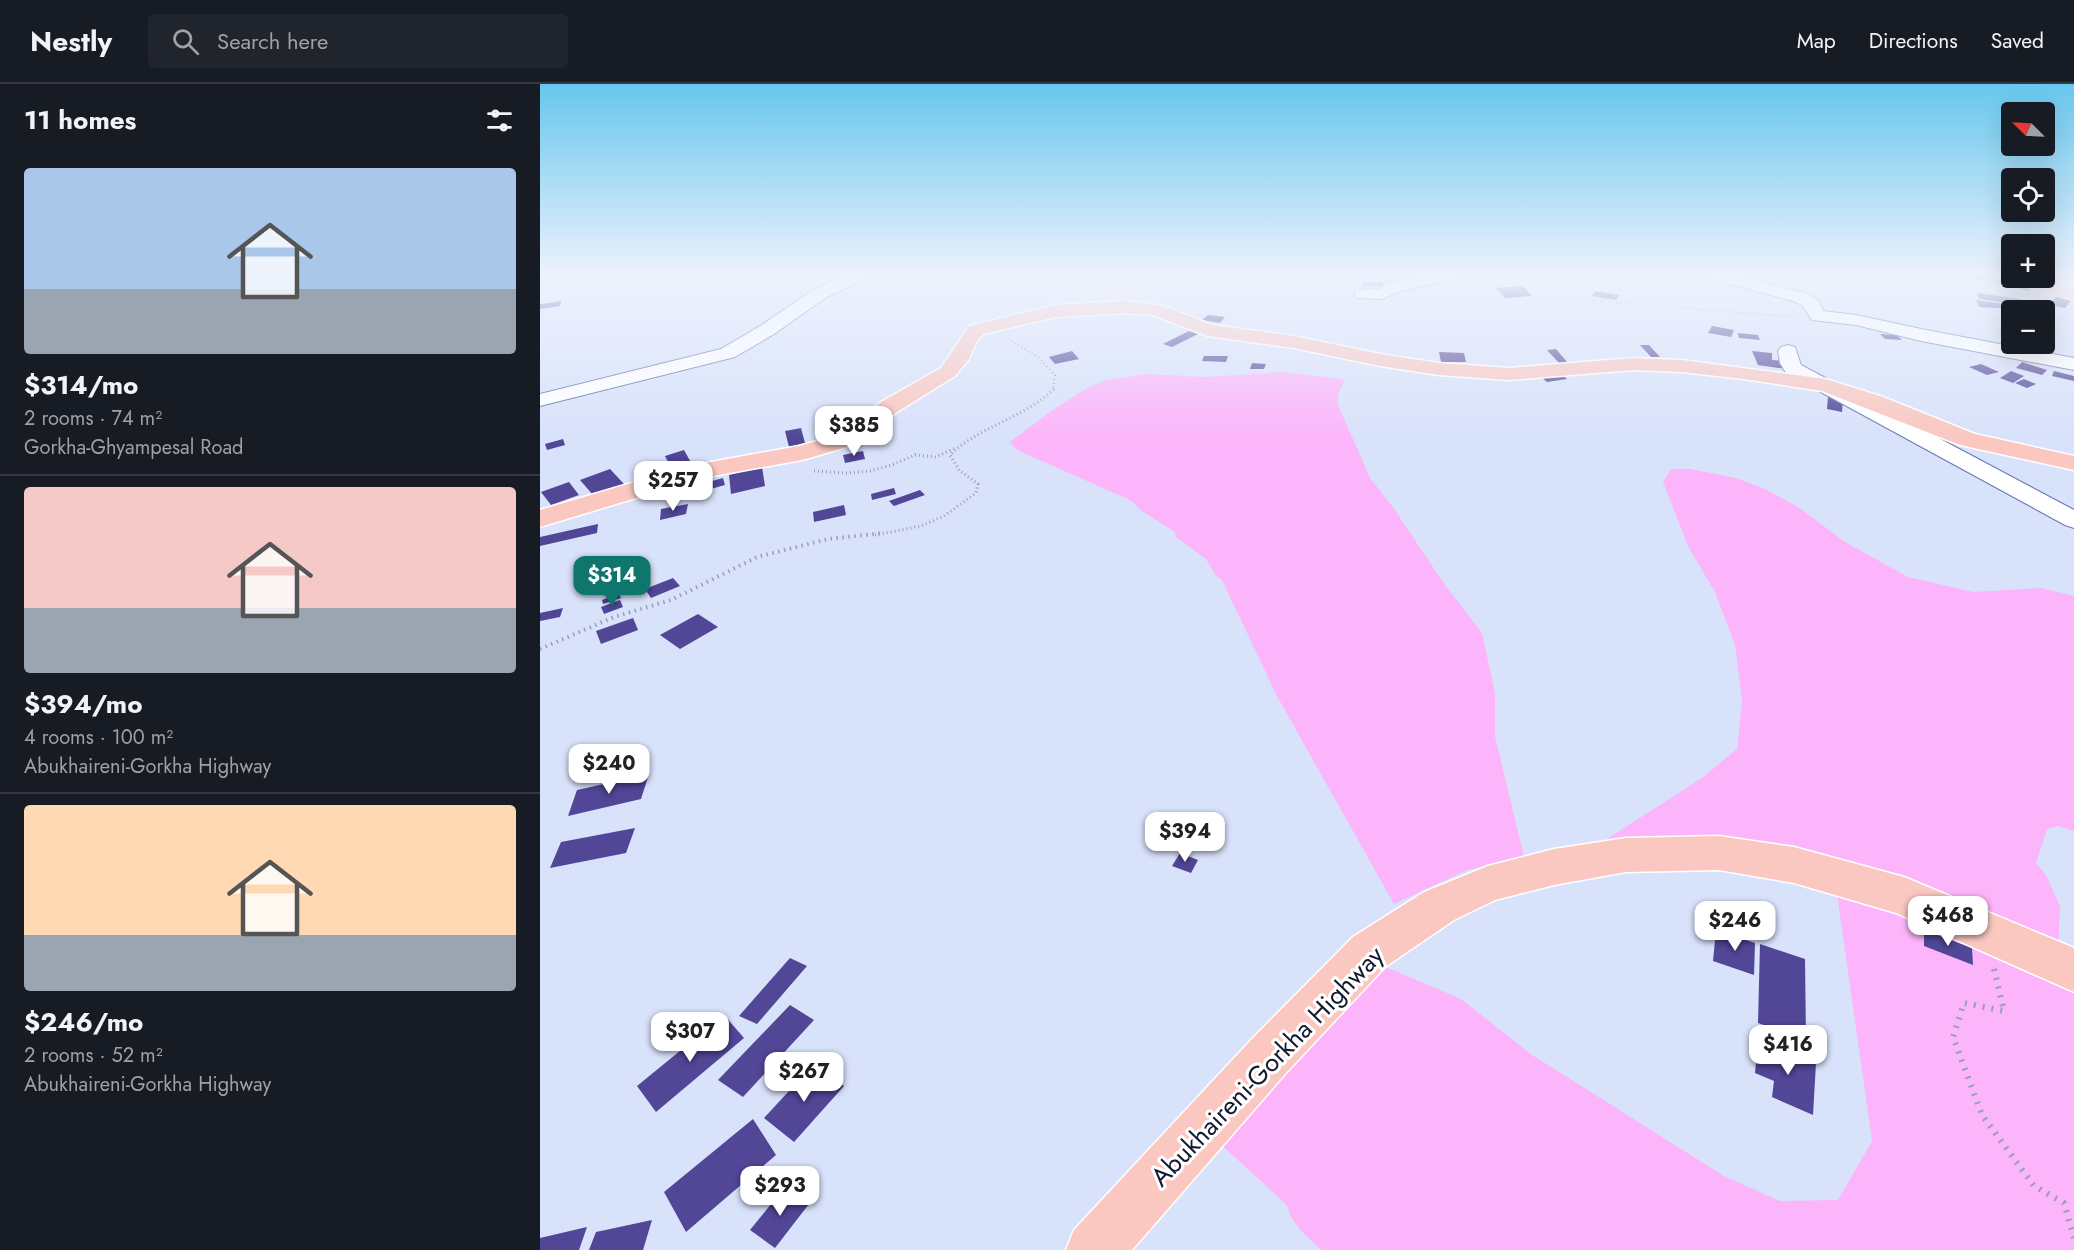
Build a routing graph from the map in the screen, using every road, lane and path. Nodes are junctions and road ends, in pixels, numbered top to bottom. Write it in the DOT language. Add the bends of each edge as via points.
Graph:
graph roads {
  1 [pos="768,329"];
  2 [pos="1206,329"];
  3 [pos="1898,329"];
  4 [pos="976,330"];
  5 [pos="1788,351"];
  6 [pos="2074,364"];
  7 [pos="1826,385"];
  8 [pos="540,400"];
  9 [pos="956,448"];
  10 [pos="770,459"];
  11 [pos="2074,463"];
  12 [pos="540,519"];
  13 [pos="2074,520"];
  14 [pos="540,649"];
  15 [pos="1990,959"];
  16 [pos="2074,970"];
  17 [pos="2074,1238"];
  18 [pos="1094,1250"];
  1 -- 8 [label="street" via="728,354"];
  2 -- 7 [label="main road" via="1439,369 1509,374 1633,364 1693,367"];
  3 -- 6 [label="street"];
  4 -- 9 [label="path" via="1013,342 1038,357 1055,375 1054,389 1042,401 993,424"];
  4 -- 10 [label="main road" via="948,372 889,407 849,437 815,450"];
  5 -- 7 [label="street" via="1793,369"];
  7 -- 11 [label="main road" via="1968,440"];
  7 -- 13 [label="street"];
  9 -- 10 [label="path" via="938,456 913,456 852,475 812,471"];
  9 -- 14 [label="path" via="950,455 959,470 978,484 976,493 944,516 896,532 828,539 757,557 671,600 614,617"];
  10 -- 12 [label="main road" via="698,471"];
  15 -- 17 [label="path" via="2004,1011 1964,1003 1953,1037 1982,1115 2034,1186 2064,1203"];
  16 -- 18 [label="main road, Abukhaireni-Gorkha Highway" via="1904,896 1794,865 1719,853 1626,855 1554,867 1488,884 1438,906 1369,952 1268,1057"];
}
